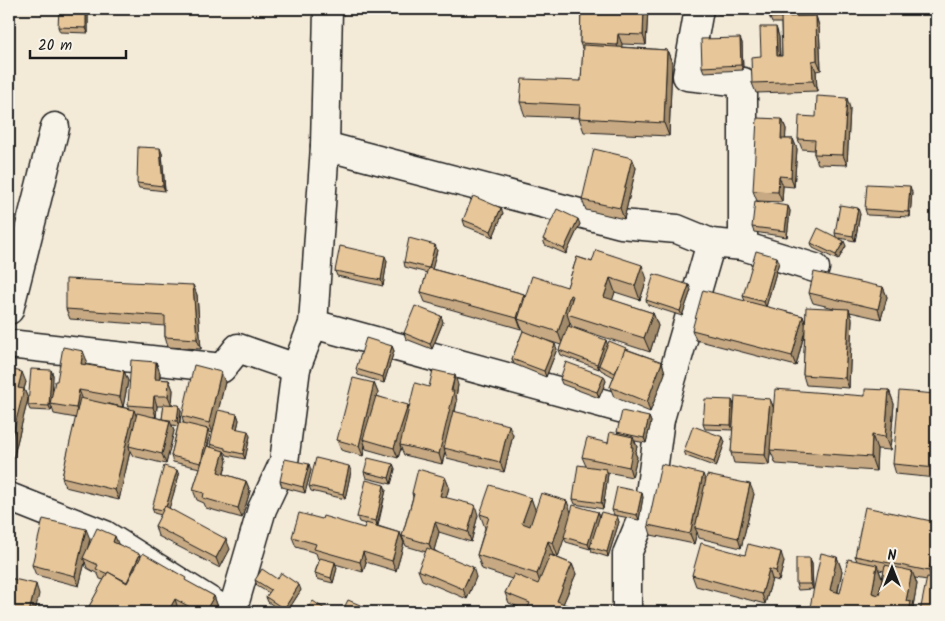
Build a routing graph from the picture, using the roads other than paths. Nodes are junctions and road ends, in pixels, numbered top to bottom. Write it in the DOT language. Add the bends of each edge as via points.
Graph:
graph roads {
  1 [pos="328,9"];
  2 [pos="699,9"];
  3 [pos="55,127"];
  4 [pos="325,146"];
  5 [pos="711,243"];
  6 [pos="743,246"];
  7 [pos="815,268"];
  8 [pos="9,310"];
  9 [pos="313,324"];
  10 [pos="9,344"];
  11 [pos="296,368"];
  12 [pos="660,419"];
  13 [pos="9,497"];
  14 [pos="227,612"];
  15 [pos="232,612"];
  16 [pos="627,612"];
  1 -- 4 [label="street"];
  2 -- 6 [label="street" via="687,76 743,82"];
  3 -- 8 [label="street"];
  4 -- 5 [label="street" via="621,224 677,229"];
  4 -- 9 [label="street"];
  5 -- 6 [label="street"];
  5 -- 12 [label="street"];
  6 -- 7 [label="street"];
  9 -- 11 [label="street"];
  9 -- 12 [label="street"];
  10 -- 11 [label="street" via="222,368 238,348"];
  11 -- 15 [label="street" via="284,462 262,509"];
  12 -- 16 [label="street" via="649,501 627,554"];
  13 -- 14 [label="street" via="106,534"];
}
